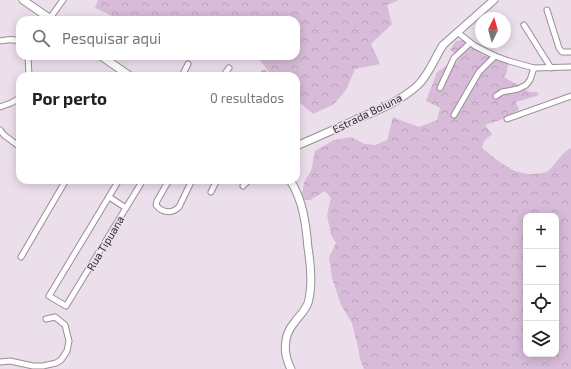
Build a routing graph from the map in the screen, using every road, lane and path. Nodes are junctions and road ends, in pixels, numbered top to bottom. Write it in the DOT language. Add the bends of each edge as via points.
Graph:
graph roads {
  1 [pos="23,0"];
  2 [pos="63,0"];
  3 [pos="494,0"];
  4 [pos="547,10"];
  5 [pos="47,16"];
  6 [pos="53,16"];
  7 [pos="524,25"];
  8 [pos="457,32"];
  9 [pos="16,40"];
  10 [pos="0,41"];
  11 [pos="470,43"];
  12 [pos="571,52"];
  13 [pos="495,56"];
  14 [pos="28,60"];
  15 [pos="107,60"];
  16 [pos="188,64"];
  17 [pos="571,67"];
  18 [pos="229,68"];
  19 [pos="534,68"];
  20 [pos="551,68"];
  21 [pos="28,72"];
  22 [pos="123,72"];
  23 [pos="184,72"];
  24 [pos="226,72"];
  25 [pos="440,88"];
  26 [pos="496,96"];
  27 [pos="571,96"];
  28 [pos="16,100"];
  29 [pos="0,107"];
  30 [pos="454,115"];
  31 [pos="507,119"];
  32 [pos="0,130"];
  33 [pos="16,144"];
  34 [pos="300,144"];
  35 [pos="64,184"];
  36 [pos="117,184"];
  37 [pos="141,184"];
  38 [pos="167,184"];
  39 [pos="190,184"];
  40 [pos="215,184"];
  41 [pos="293,184"];
  42 [pos="211,192"];
  43 [pos="109,197"];
  44 [pos="126,208"];
  45 [pos="21,257"];
  46 [pos="46,319"];
  47 [pos="0,362"];
  48 [pos="291,369"];
  1 -- 5 [label="street"];
  2 -- 6 [label="street"];
  3 -- 8 [label="street, Estrada Boiuna"];
  4 -- 12 [label="street" via="559,48 562,52"];
  7 -- 20 [label="street"];
  8 -- 11 [label="street"];
  8 -- 34 [label="street, Estrada Boiuna" via="444,45 423,79 404,96 379,110"];
  9 -- 10 [label="street"];
  11 -- 13 [label="street"];
  11 -- 25 [label="street" via="454,58"];
  13 -- 19 [label="street"];
  13 -- 30 [label="street" via="479,72"];
  14 -- 21 [label="street"];
  15 -- 22 [label="street"];
  16 -- 23 [label="street"];
  17 -- 20 [label="street"];
  18 -- 24 [label="street"];
  19 -- 20 [label="street"];
  19 -- 26 [label="street" via="526,85"];
  27 -- 31 [label="street"];
  28 -- 29 [label="street"];
  32 -- 33 [label="street"];
  35 -- 45 [label="street"];
  36 -- 43 [label="street"];
  37 -- 44 [label="street, Rua Tipuana"];
  38 -- 39 [label="street" via="156,205 164,211 172,212 179,207"];
  40 -- 42 [label="street"];
  41 -- 48 [label="street" via="303,211 312,278 308,304 287,334 285,354"];
  43 -- 44 [label="street"];
  43 -- 44 [label="street, Rua Tipuana" via="49,296 66,306"];
  46 -- 47 [label="street" via="55,318 65,325 69,341 67,351 61,360 43,366"];
}
